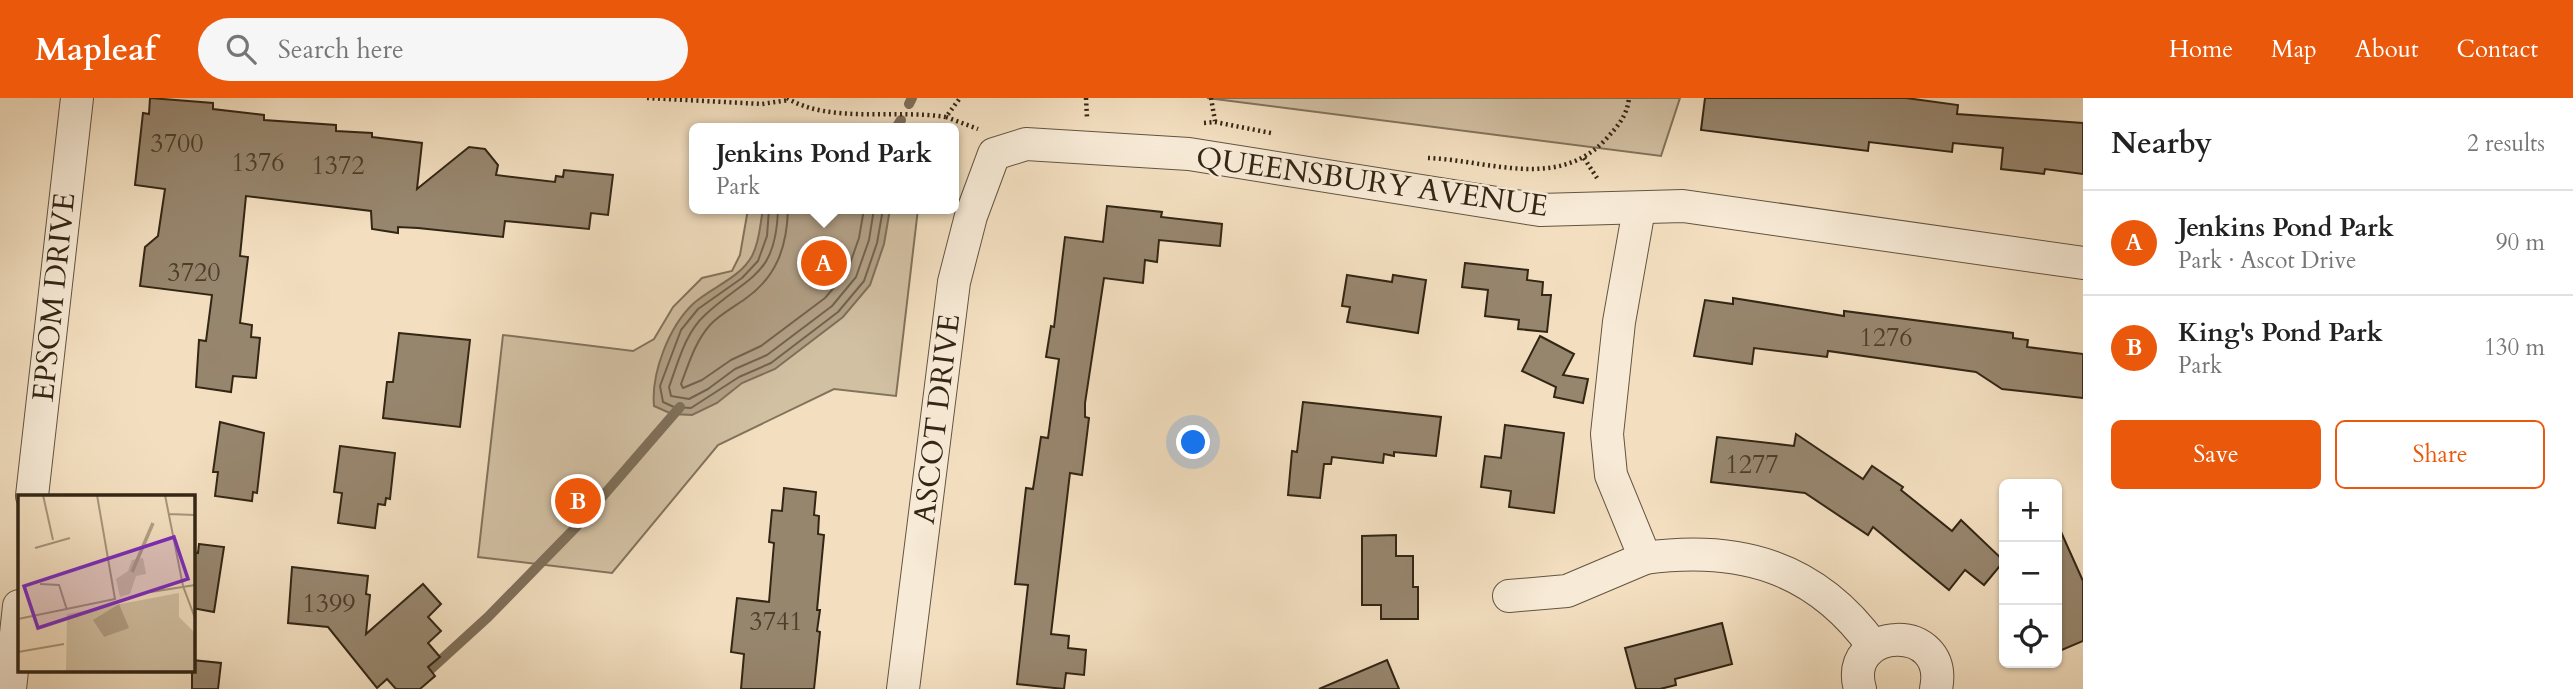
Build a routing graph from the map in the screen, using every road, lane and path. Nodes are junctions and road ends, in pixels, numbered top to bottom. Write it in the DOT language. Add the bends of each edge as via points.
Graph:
graph roads {
  1 [pos="76,98"];
  2 [pos="647,98"];
  3 [pos="960,98"];
  4 [pos="1211,98"];
  5 [pos="1629,98"];
  6 [pos="789,99"];
  7 [pos="1214,122"];
  8 [pos="1192,124"];
  9 [pos="1284,136"];
  10 [pos="995,155"];
  11 [pos="1417,157"];
  12 [pos="1639,209"];
  13 [pos="2083,263"];
  14 [pos="32,495"];
  15 [pos="1645,558"];
  16 [pos="1508,596"];
  17 [pos="18,615"];
  18 [pos="1873,646"];
  19 [pos="10,689"];
  20 [pos="903,689"];
  21 [pos="1860,689"];
  22 [pos="1936,689"];
  1 -- 14 [label="street, EPSOM DRIVE"];
  2 -- 6 [label="path" via="762,104"];
  3 -- 6 [label="path" via="946,117 812,110"];
  4 -- 7 [label="path"];
  5 -- 11 [label="path" via="1620,125 1600,146 1570,166 1519,168"];
  7 -- 8 [label="path"];
  7 -- 9 [label="path"];
  10 -- 12 [label="street, QUEENSBURY AVENUE" via="1026,144 1189,154 1540,210"];
  10 -- 20 [label="street, ASCOT DRIVE" via="971,216 954,282"];
  12 -- 13 [label="street, QUEENSBURY AVENUE" via="1683,206"];
  12 -- 15 [label="street" via="1626,273 1607,434 1611,475"];
  15 -- 16 [label="street" via="1567,591"];
  15 -- 18 [label="street" via="1683,553 1724,555 1771,566 1809,585 1852,616"];
  17 -- 19 [label="street"];
  18 -- 21 [label="street" via="1861,661"];
  18 -- 22 [label="street" via="1891,638 1911,640 1927,650 1937,667"];
}
